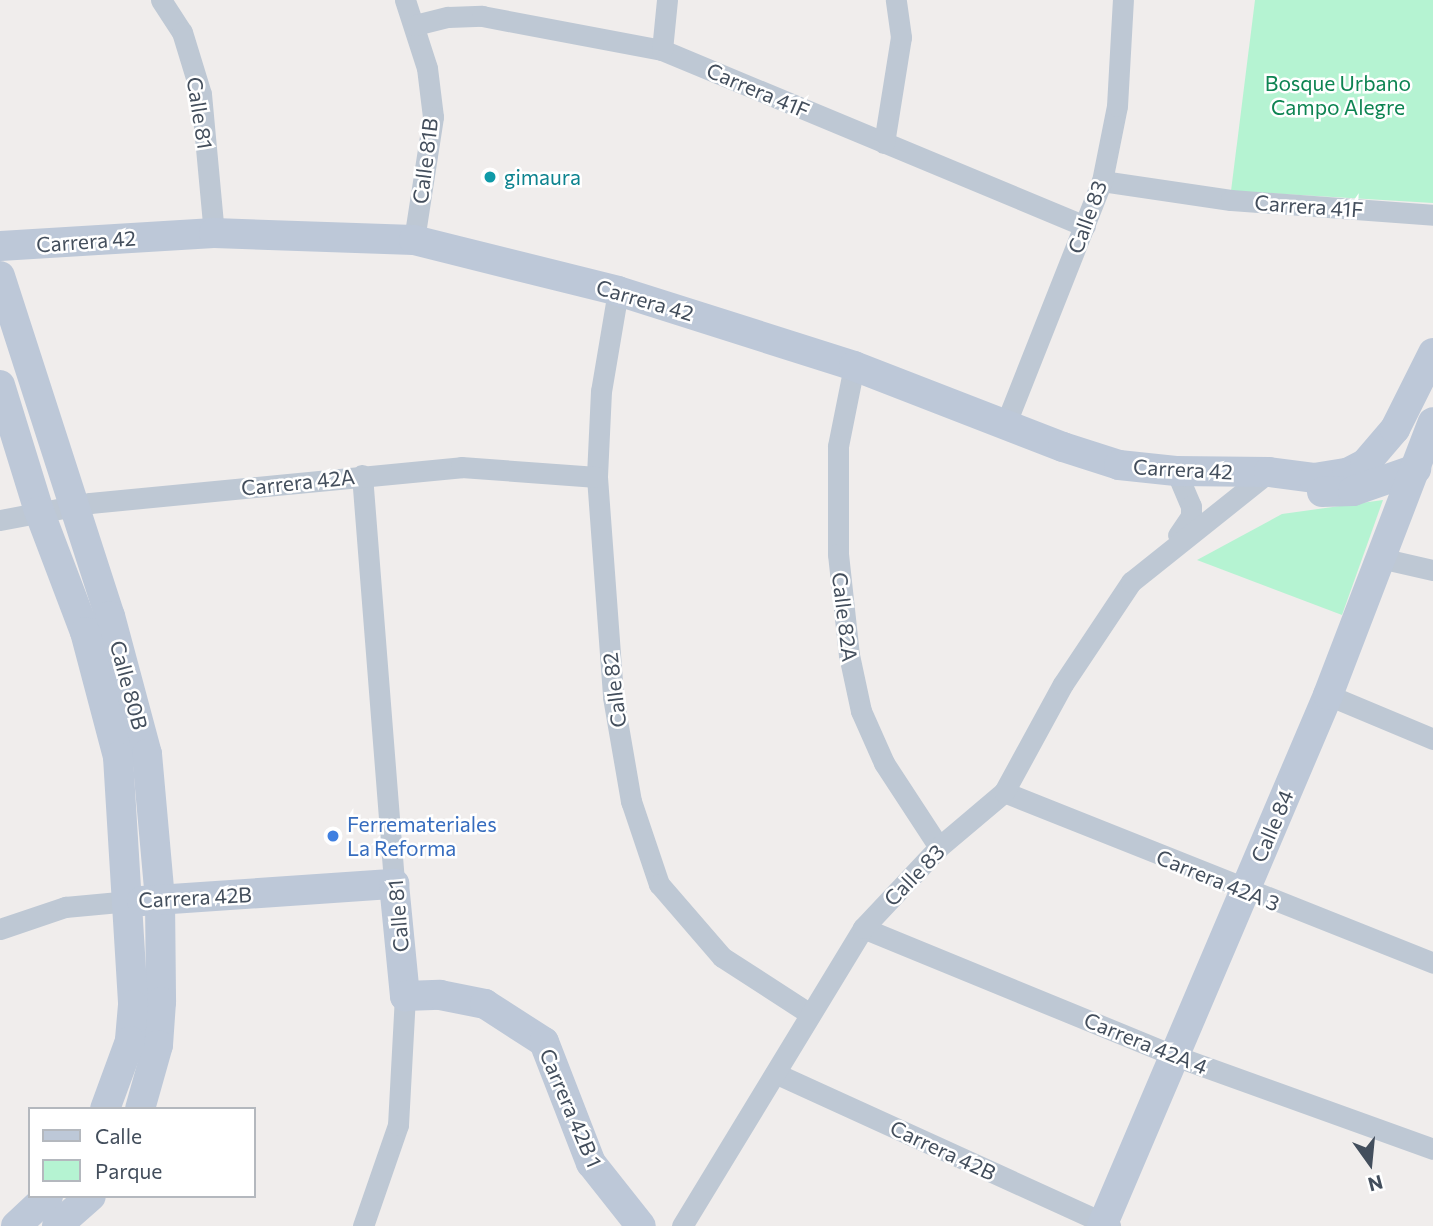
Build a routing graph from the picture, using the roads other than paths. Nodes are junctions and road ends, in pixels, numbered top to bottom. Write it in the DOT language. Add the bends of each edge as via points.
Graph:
graph roads {
  1 [pos="161,0"];
  2 [pos="405,0"];
  3 [pos="667,0"];
  4 [pos="896,0"];
  5 [pos="1123,0"];
  6 [pos="415,25"];
  7 [pos="662,50"];
  8 [pos="884,143"];
  9 [pos="1101,180"];
  10 [pos="1433,215"];
  11 [pos="1085,226"];
  12 [pos="214,233"];
  13 [pos="414,240"];
  14 [pos="0,246"];
  15 [pos="0,276"];
  16 [pos="618,290"];
  17 [pos="1433,354"];
  18 [pos="854,366"];
  19 [pos="0,385"];
  20 [pos="1433,422"];
  21 [pos="1006,423"];
  22 [pos="1424,469"];
  23 [pos="1176,471"];
  24 [pos="1269,472"];
  25 [pos="362,475"];
  26 [pos="597,477"];
  27 [pos="73,505"];
  28 [pos="39,511"];
  29 [pos="0,520"];
  30 [pos="1170,546"];
  31 [pos="1380,558"];
  32 [pos="1433,570"];
  33 [pos="1328,695"];
  34 [pos="1433,739"];
  35 [pos="1004,792"];
  36 [pos="939,847"];
  37 [pos="394,884"];
  38 [pos="1243,891"];
  39 [pos="160,900"];
  40 [pos="130,901"];
  41 [pos="863,928"];
  42 [pos="0,929"];
  43 [pos="1433,963"];
  44 [pos="405,996"];
  45 [pos="810,1014"];
  46 [pos="1175,1056"];
  47 [pos="777,1074"];
  48 [pos="106,1107"];
  49 [pos="141,1107"];
  50 [pos="1433,1149"];
  51 [pos="46,1198"];
  52 [pos="89,1198"];
  53 [pos="1105,1225"];
  54 [pos="16,1226"];
  55 [pos="57,1226"];
  56 [pos="363,1226"];
  57 [pos="641,1226"];
  58 [pos="682,1226"];
  1 -- 12 [label="street, Calle 81" via="182,32 201,93"];
  2 -- 6 [label="street, Calle 81B"];
  3 -- 7 [label="street"];
  4 -- 8 [label="street" via="901,37"];
  5 -- 9 [label="street, Calle 83" via="1117,106"];
  6 -- 7 [label="street, Carrera 41F" via="448,17 482,16"];
  6 -- 13 [label="street, Calle 81B" via="427,68 433,117"];
  7 -- 8 [label="street, Carrera 41F"];
  8 -- 11 [label="street, Carrera 41F"];
  9 -- 10 [label="street, Carrera 41F" via="1231,200"];
  9 -- 11 [label="street, Calle 83"];
  11 -- 21 [label="street, Calle 83"];
  12 -- 13 [label="street, Carrera 42"];
  12 -- 14 [label="street, Carrera 42"];
  13 -- 16 [label="street, Carrera 42"];
  15 -- 27 [label="street, Calle 80B"];
  16 -- 18 [label="street, Carrera 42"];
  16 -- 26 [label="street, Calle 82" via="601,391"];
  17 -- 24 [label="street, Carrera 42" via="1408,407 1378,452 1347,473 1314,478"];
  18 -- 21 [label="street, Carrera 42"];
  18 -- 36 [label="street, Calle 82A" via="838,446 838,554 849,655 861,711 884,764"];
  19 -- 28 [label="street, Calle 80B"];
  20 -- 22 [label="street, Calle 84"];
  21 -- 23 [label="street, Carrera 42" via="1119,465"];
  22 -- 24 [label="street, Carrera 42" via="1353,491 1312,493"];
  22 -- 31 [label="street, Calle 84"];
  23 -- 24 [label="street, Carrera 42"];
  23 -- 30 [label="street, Calle 83" via="1189,496 1191,516"];
  24 -- 30 [label="street, Calle 83"];
  25 -- 26 [label="street, Carrera 42A" via="461,467"];
  25 -- 27 [label="street, Carrera 42A"];
  25 -- 37 [label="street, Calle 81"];
  26 -- 45 [label="street, Calle 82" via="613,697 631,801 659,884 722,957"];
  27 -- 28 [label="street, Carrera 42A"];
  27 -- 39 [label="street, Calle 80B" via="110,615 146,754"];
  28 -- 29 [label="street, Carrera 42A"];
  28 -- 40 [label="street, Calle 80B" via="85,632 118,757"];
  30 -- 35 [label="street, Calle 83" via="1131,582 1063,684"];
  31 -- 32 [label="street"];
  31 -- 33 [label="street, Calle 84"];
  33 -- 34 [label="street"];
  33 -- 38 [label="street, Calle 84"];
  35 -- 36 [label="street, Calle 83"];
  35 -- 38 [label="street, Carrera 42A 3"];
  36 -- 41 [label="street, Calle 83"];
  37 -- 39 [label="street, Carrera 42B"];
  37 -- 44 [label="street, Calle 81"];
  38 -- 43 [label="street, Carrera 42A 3"];
  38 -- 46 [label="street, Calle 84"];
  39 -- 40 [label="street, Carrera 42B"];
  39 -- 49 [label="street, Calle 80B" via="158,1045"];
  40 -- 42 [label="street, Carrera 42B" via="65,907"];
  40 -- 48 [label="street, Calle 80B" via="130,1041"];
  41 -- 45 [label="street, Calle 83"];
  41 -- 46 [label="street, Carrera 42A 4"];
  44 -- 56 [label="street, Calle 81" via="398,1125"];
  44 -- 57 [label="street, Carrera 42B 1" via="440,995 485,1003 536,1035 560,1074 591,1163"];
  45 -- 47 [label="street, Calle 83"];
  46 -- 50 [label="street, Carrera 42A 4"];
  46 -- 53 [label="street, Calle 84"];
  47 -- 53 [label="street, Carrera 42B"];
  47 -- 58 [label="street, Calle 83"];
  51 -- 54 [label="street"];
  52 -- 55 [label="street"];
}
